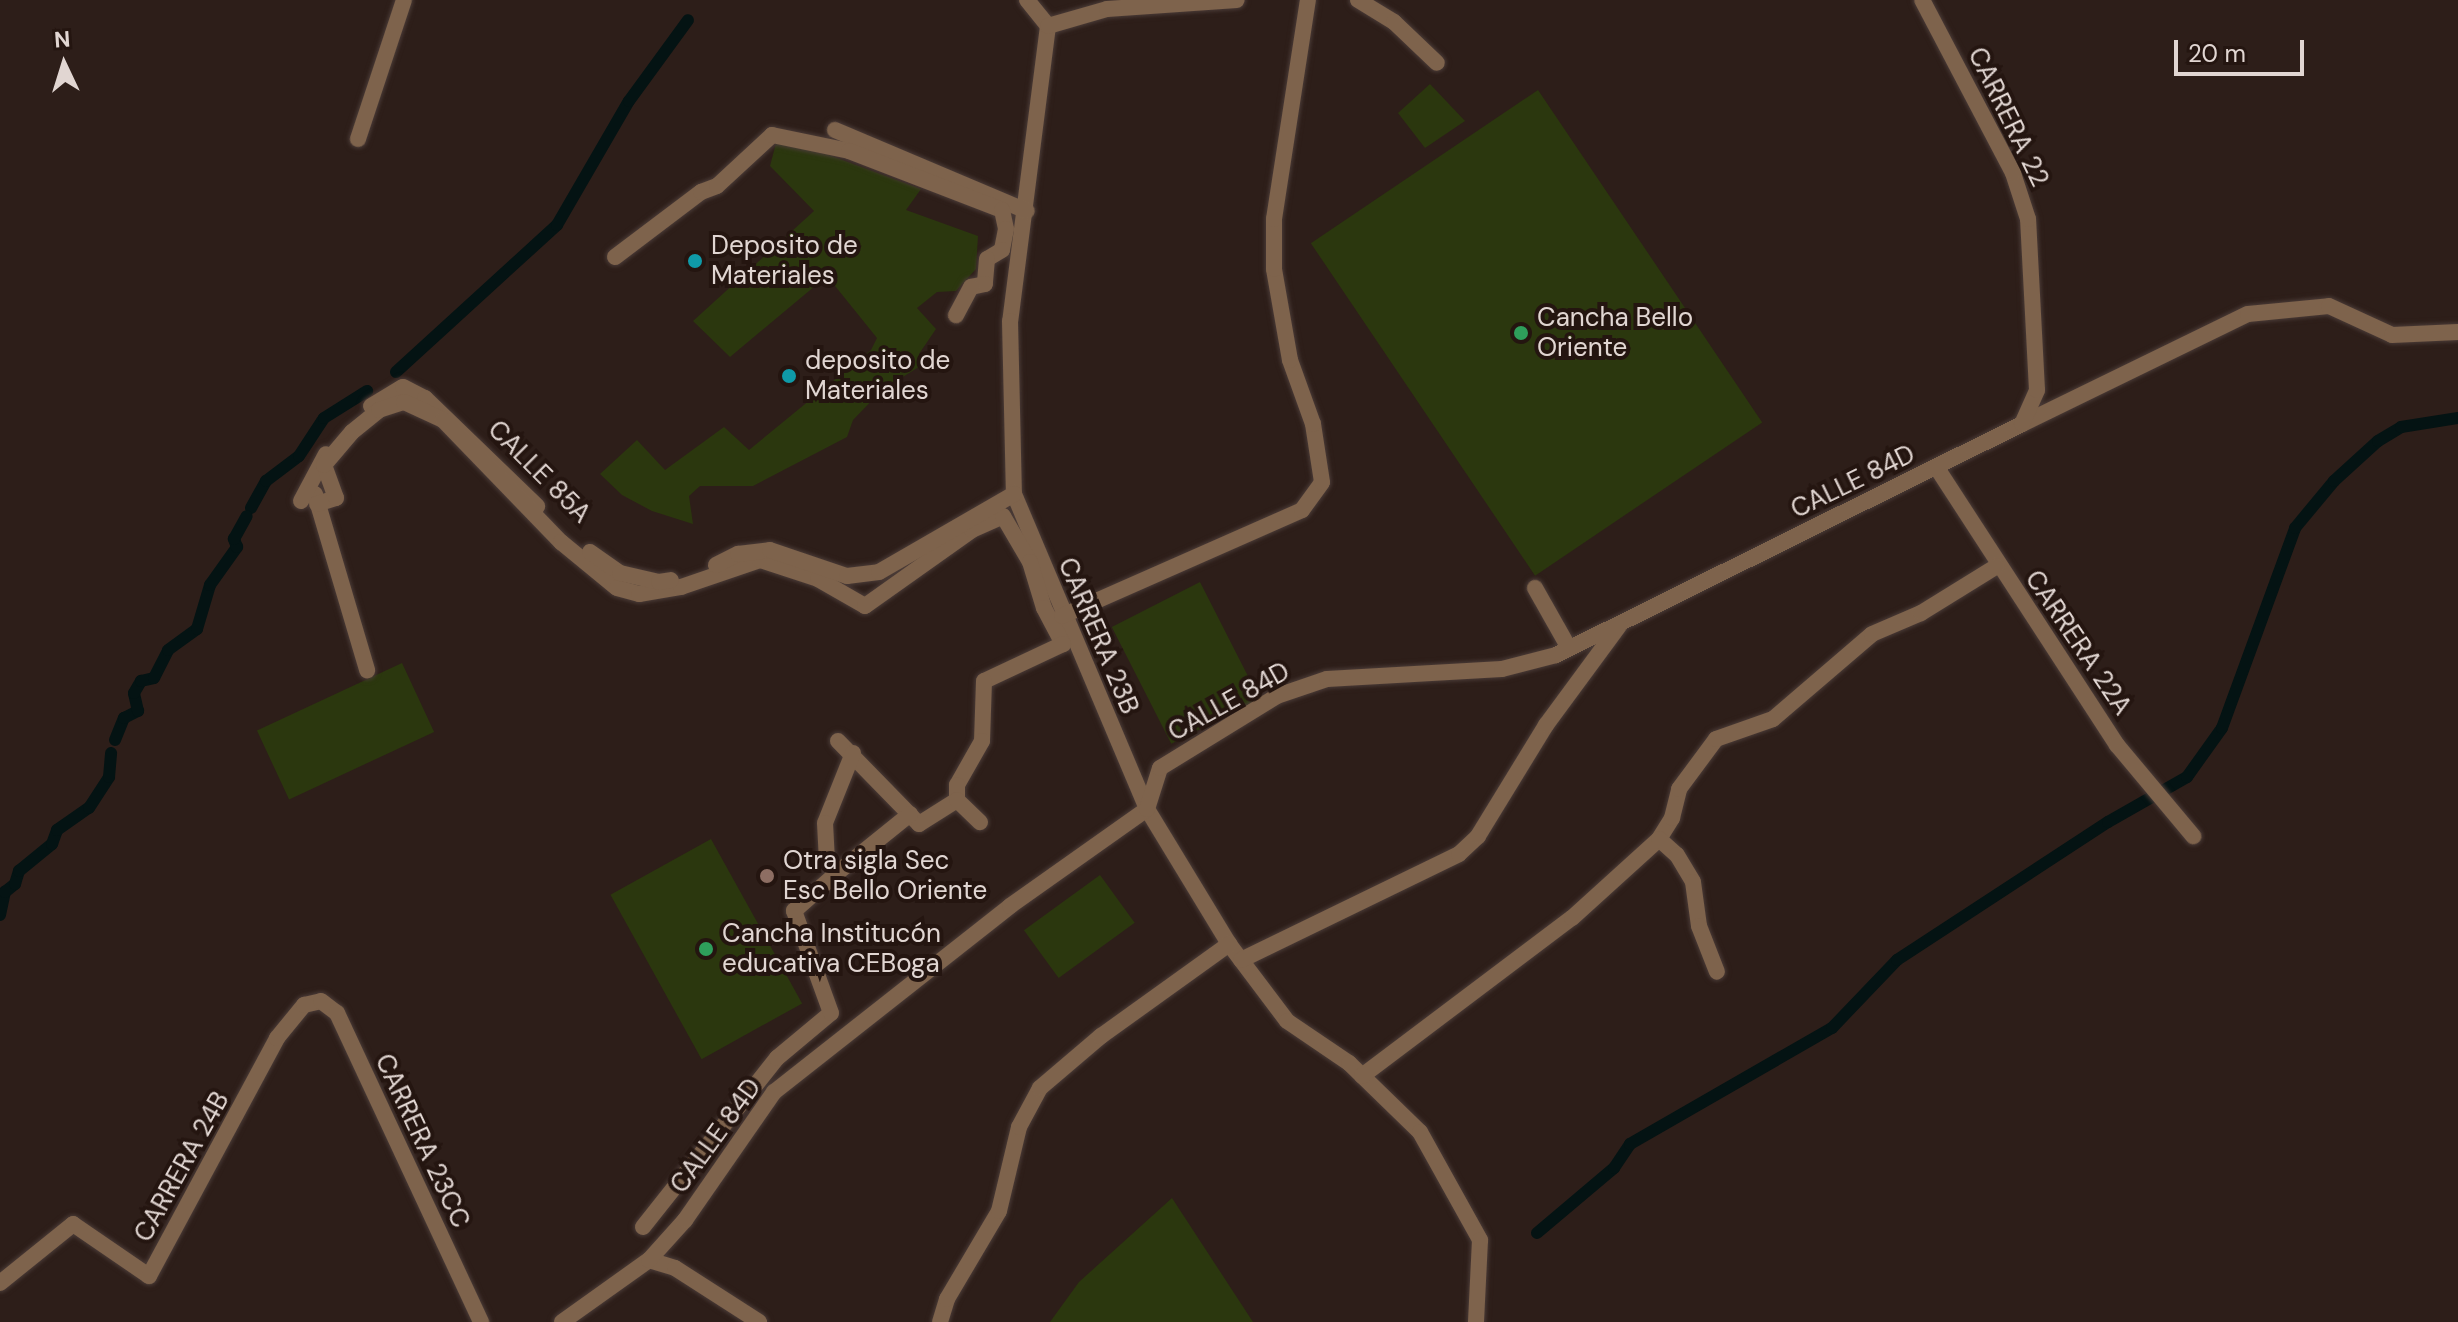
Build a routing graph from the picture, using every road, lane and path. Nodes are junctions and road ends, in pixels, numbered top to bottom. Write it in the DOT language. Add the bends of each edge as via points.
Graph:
graph roads {
  1 [pos="404,0"];
  2 [pos="1027,0"];
  3 [pos="1237,0"];
  4 [pos="1308,0"];
  5 [pos="1358,0"];
  6 [pos="1922,0"];
  7 [pos="1048,26"];
  8 [pos="1437,63"];
  9 [pos="835,130"];
  10 [pos="358,139"];
  11 [pos="1027,211"];
  12 [pos="615,257"];
  13 [pos="956,315"];
  14 [pos="2458,332"];
  15 [pos="2022,424"];
  16 [pos="1937,468"];
  17 [pos="1014,494"];
  18 [pos="309,502"];
  19 [pos="1997,566"];
  20 [pos="1535,588"];
  21 [pos="1062,616"];
  22 [pos="1625,620"];
  23 [pos="1569,648"];
  24 [pos="367,670"];
  25 [pos="838,741"];
  26 [pos="853,753"];
  27 [pos="957,800"];
  28 [pos="1147,809"];
  29 [pos="910,814"];
  30 [pos="980,822"];
  31 [pos="2193,836"];
  32 [pos="1659,839"];
  33 [pos="837,873"];
  34 [pos="1229,944"];
  35 [pos="1241,960"];
  36 [pos="1717,972"];
  37 [pos="304,1005"];
  38 [pos="1362,1076"];
  39 [pos="643,1227"];
  40 [pos="649,1260"];
  41 [pos="0,1283"];
  42 [pos="481,1322"];
  43 [pos="562,1322"];
  44 [pos="759,1322"];
  45 [pos="940,1322"];
  46 [pos="1476,1322"];
  1 -- 10 [label="street"];
  2 -- 7 [label="street"];
  3 -- 7 [label="street" via="1107,9"];
  4 -- 21 [label="street" via="1274,219 1274,269 1290,360 1313,424 1322,482 1302,510"];
  5 -- 8 [label="street" via="1394,22"];
  6 -- 15 [label="street, CARRERA 22" via="2022,197 2028,219 2037,390"];
  7 -- 11 [label="street, CARRERA 23B"];
  9 -- 11 [label="street"];
  11 -- 17 [label="street, CARRERA 23B" via="1010,321"];
  12 -- 13 [label="street" via="701,192 717,186 772,135 849,151 1002,210 1002,250 987,259 985,284 971,287"];
  14 -- 15 [label="street, CALLE 84D" via="2392,335 2329,306 2248,314"];
  15 -- 16 [label="street, CALLE 84D"];
  16 -- 19 [label="street, CARRERA 22A"];
  16 -- 22 [label="street, CALLE 84D"];
  17 -- 18 [label="street, CALLE 85A" via="879,572 847,576 770,550 738,554 694,575 659,582 620,573 564,534 477,443 425,398 403,387 343,427 311,481"];
  17 -- 21 [label="street, CARRERA 23B"];
  18 -- 24 [label="street"];
  18 -- 27 [label="street" via="336,498 324,465 352,432 379,410 404,402 443,420 561,542 617,588 639,594 681,587 760,560 818,579 865,606 972,530 1003,516 1030,562 1044,608 1063,644 984,681 982,741 957,785"];
  19 -- 31 [label="street, CARRERA 22A" via="2138,772"];
  19 -- 32 [label="street" via="1921,613 1872,634 1773,719 1716,739 1679,789 1672,818"];
  20 -- 23 [label="street"];
  21 -- 28 [label="street, CARRERA 23B"];
  22 -- 23 [label="street, CALLE 84D"];
  22 -- 35 [label="street" via="1546,725 1478,836 1459,854"];
  23 -- 28 [label="street, CALLE 84D" via="1502,669 1327,679 1277,696 1160,768"];
  25 -- 26 [label="street"];
  26 -- 29 [label="street"];
  26 -- 33 [label="street" via="825,823 827,861"];
  27 -- 29 [label="street" via="919,824"];
  27 -- 30 [label="street"];
  28 -- 34 [label="street, CARRERA 23B"];
  28 -- 40 [label="street, CALLE 84D" via="1010,906 774,1092 685,1220"];
  29 -- 33 [label="street"];
  32 -- 36 [label="street" via="1677,855 1693,882 1699,926"];
  32 -- 38 [label="street" via="1572,918"];
  33 -- 39 [label="street" via="794,911 831,1013 777,1058"];
  34 -- 35 [label="street, CARRERA 23B"];
  34 -- 45 [label="street" via="1101,1036 1040,1088 1019,1127 999,1211 947,1299"];
  35 -- 38 [label="street, CARRERA 23B" via="1287,1021"];
  37 -- 41 [label="street, CARRERA 24B" via="277,1038 149,1276 73,1224"];
  37 -- 42 [label="street, CARRERA 23CC" via="321,1001 337,1013"];
  38 -- 46 [label="street, CARRERA 23B" via="1420,1132 1480,1240"];
  40 -- 43 [label="street, CALLE 84D"];
  40 -- 44 [label="street" via="675,1268"];
}
